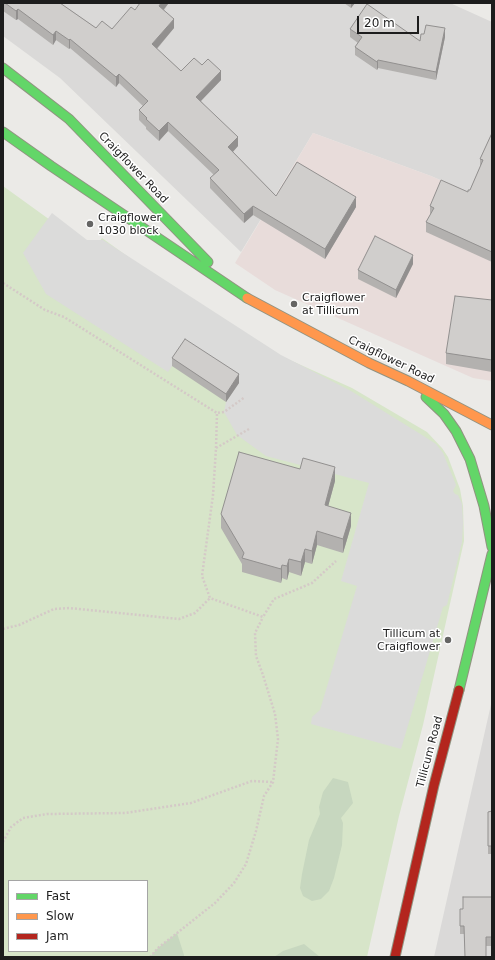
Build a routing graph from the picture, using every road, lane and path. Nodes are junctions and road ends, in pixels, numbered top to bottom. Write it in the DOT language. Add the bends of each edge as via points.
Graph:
graph roads {
  1 [pos="3,68"];
  2 [pos="3,132"];
  3 [pos="3,283"];
  4 [pos="238,293"];
  5 [pos="387,371"];
  6 [pos="245,397"];
  7 [pos="217,413"];
  8 [pos="492,425"];
  9 [pos="249,429"];
  10 [pos="216,448"];
  11 [pos="492,547"];
  12 [pos="492,554"];
  13 [pos="336,562"];
  14 [pos="210,598"];
  15 [pos="263,617"];
  16 [pos="3,629"];
  17 [pos="273,782"];
  18 [pos="3,842"];
  19 [pos="150,957"];
  20 [pos="395,957"];
  1 -- 4 [label="main road, Craigflower Road" via="69,119"];
  2 -- 4 [label="main road, Craigflower Road"];
  3 -- 7 [label="path" via="45,310 64,317"];
  4 -- 5 [label="main road, Craigflower Road"];
  5 -- 8 [label="main road, Craigflower Road"];
  5 -- 11 [label="main road" via="426,396 456,431 478,482"];
  6 -- 7 [label="path" via="224,412"];
  7 -- 10 [label="path"];
  9 -- 10 [label="path"];
  10 -- 14 [label="path" via="202,576"];
  12 -- 20 [label="main road, Tillicum Road" via="466,669 434,785"];
  13 -- 15 [label="path" via="312,583 274,599"];
  14 -- 15 [label="path"];
  14 -- 16 [label="path" via="194,612 179,619 69,608 54,609 19,625"];
  15 -- 17 [label="path" via="255,634 256,656 276,720 278,739"];
  17 -- 18 [label="path" via="252,781 191,804 124,813 47,814 24,818 11,828"];
  17 -- 19 [label="path" via="264,796 246,864 234,883 215,903"];
}
